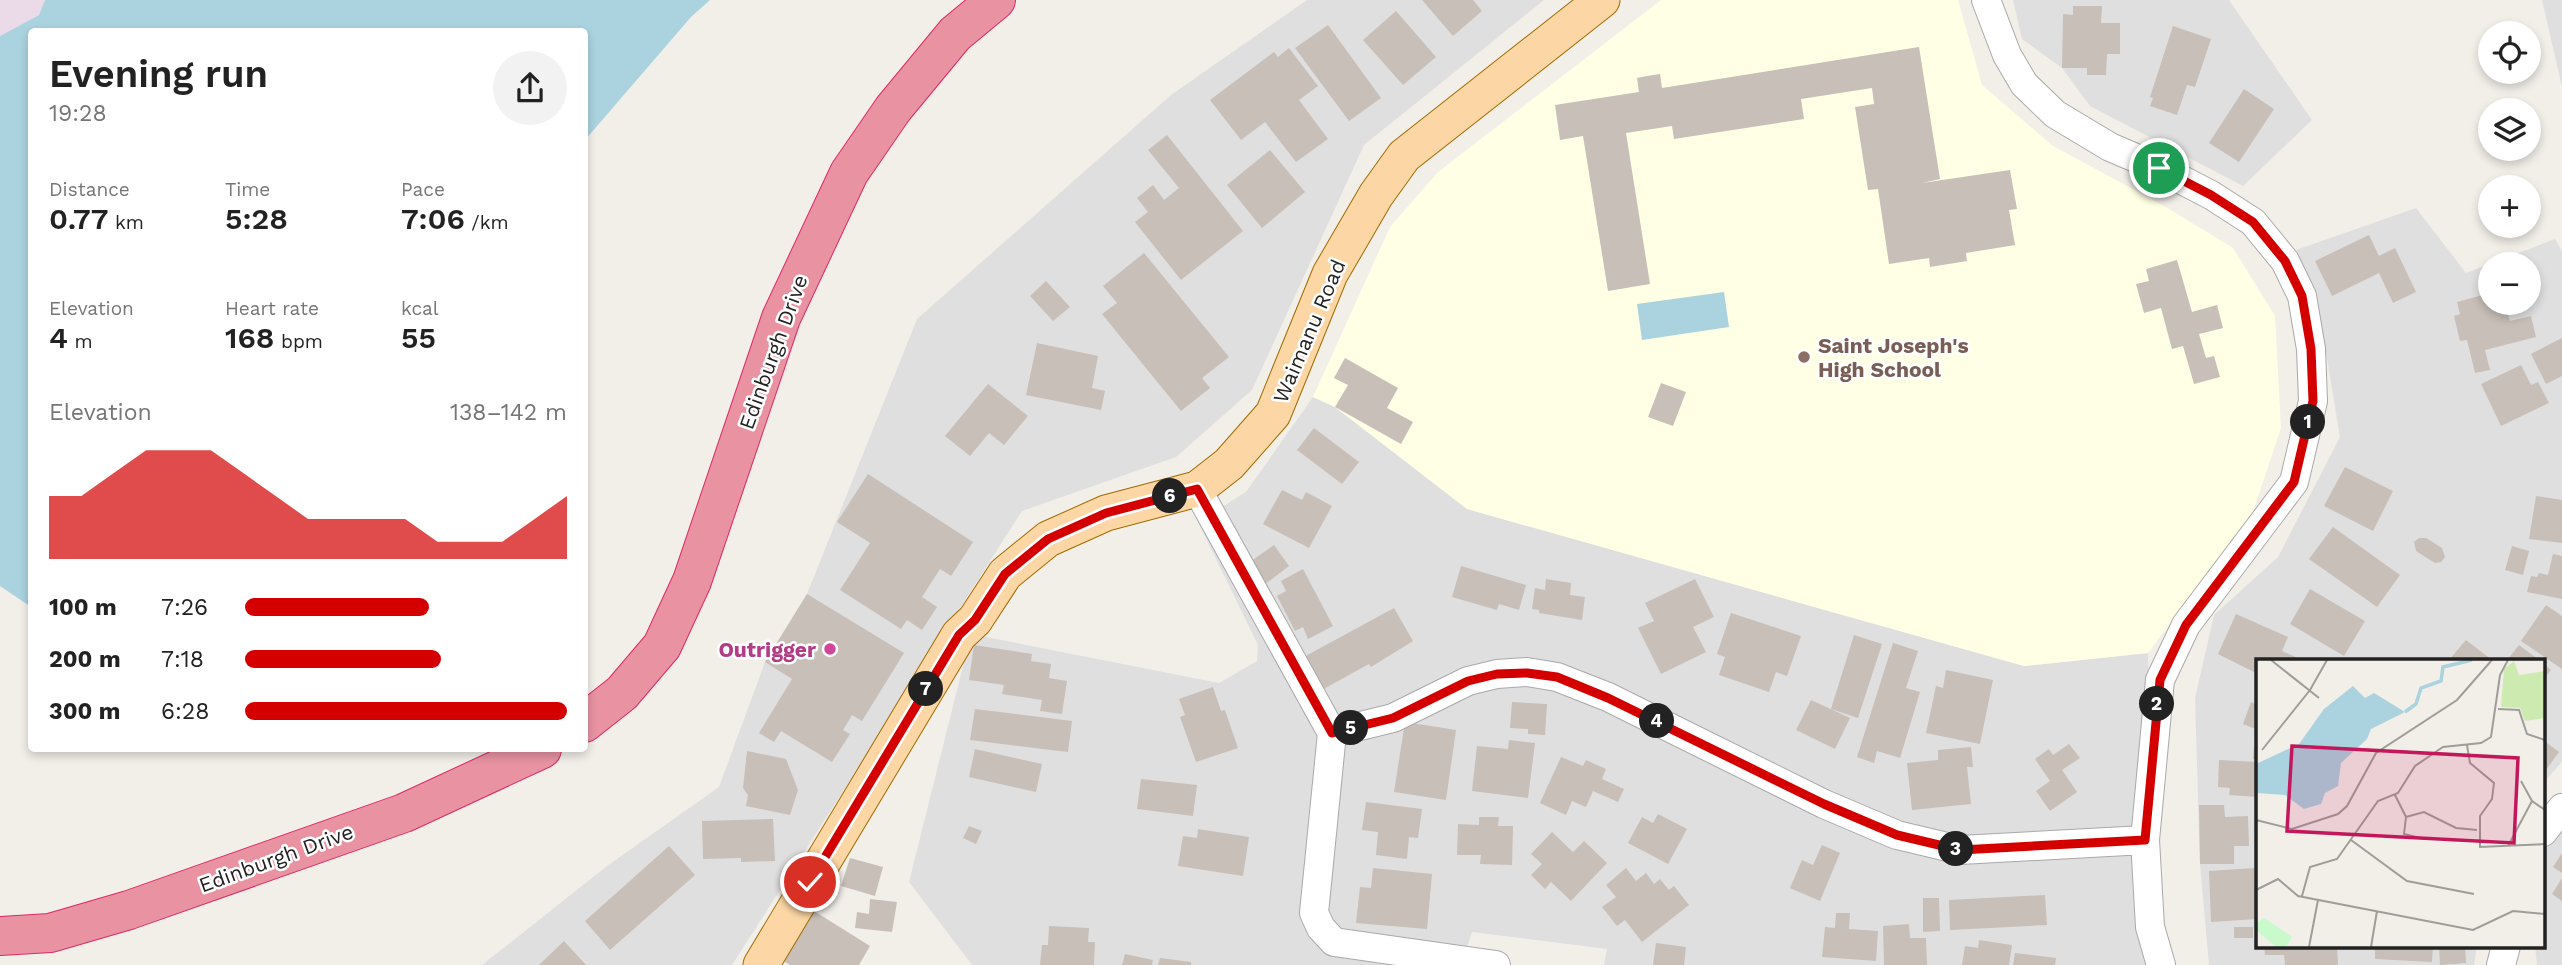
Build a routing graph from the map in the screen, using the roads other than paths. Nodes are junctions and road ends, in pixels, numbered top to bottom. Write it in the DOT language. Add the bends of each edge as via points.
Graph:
graph roads {
  1 [pos="996,0"];
  2 [pos="1602,0"];
  3 [pos="1986,0"];
  4 [pos="1197,489"];
  5 [pos="588,720"];
  6 [pos="1332,733"];
  7 [pos="536,752"];
  8 [pos="2562,808"];
  9 [pos="2544,831"];
  10 [pos="2145,840"];
  11 [pos="0,936"];
  12 [pos="2505,948"];
  13 [pos="761,965"];
  14 [pos="1496,965"];
  15 [pos="2161,965"];
  16 [pos="2501,965"];
  1 -- 5 [label="highway, Edinburgh Drive" via="956,34 893,109 849,173 781,318 692,581 662,646 621,693"];
  2 -- 4 [label="main road, Waimanu Road" via="1404,156 1330,274 1273,415 1229,464"];
  3 -- 10 [label="street" via="2007,55 2024,84 2055,114 2110,147 2211,195 2253,222 2285,261 2302,296 2313,401 2294,482 2186,625 2160,680"];
  4 -- 6 [label="street"];
  4 -- 13 [label="main road, Waimanu Road" via="1106,513 1048,539 1005,574 975,620 959,635"];
  6 -- 10 [label="street" via="1393,718 1468,681 1527,673 1557,677 1608,698 1897,835 1960,850"];
  6 -- 14 [label="street" via="1314,913 1321,928 1334,942"];
  7 -- 11 [label="highway, Edinburgh Drive" via="404,813 129,910 50,933"];
  8 -- 9 [label="street"];
  10 -- 15 [label="street" via="2150,927"];
  12 -- 16 [label="street"];
}
